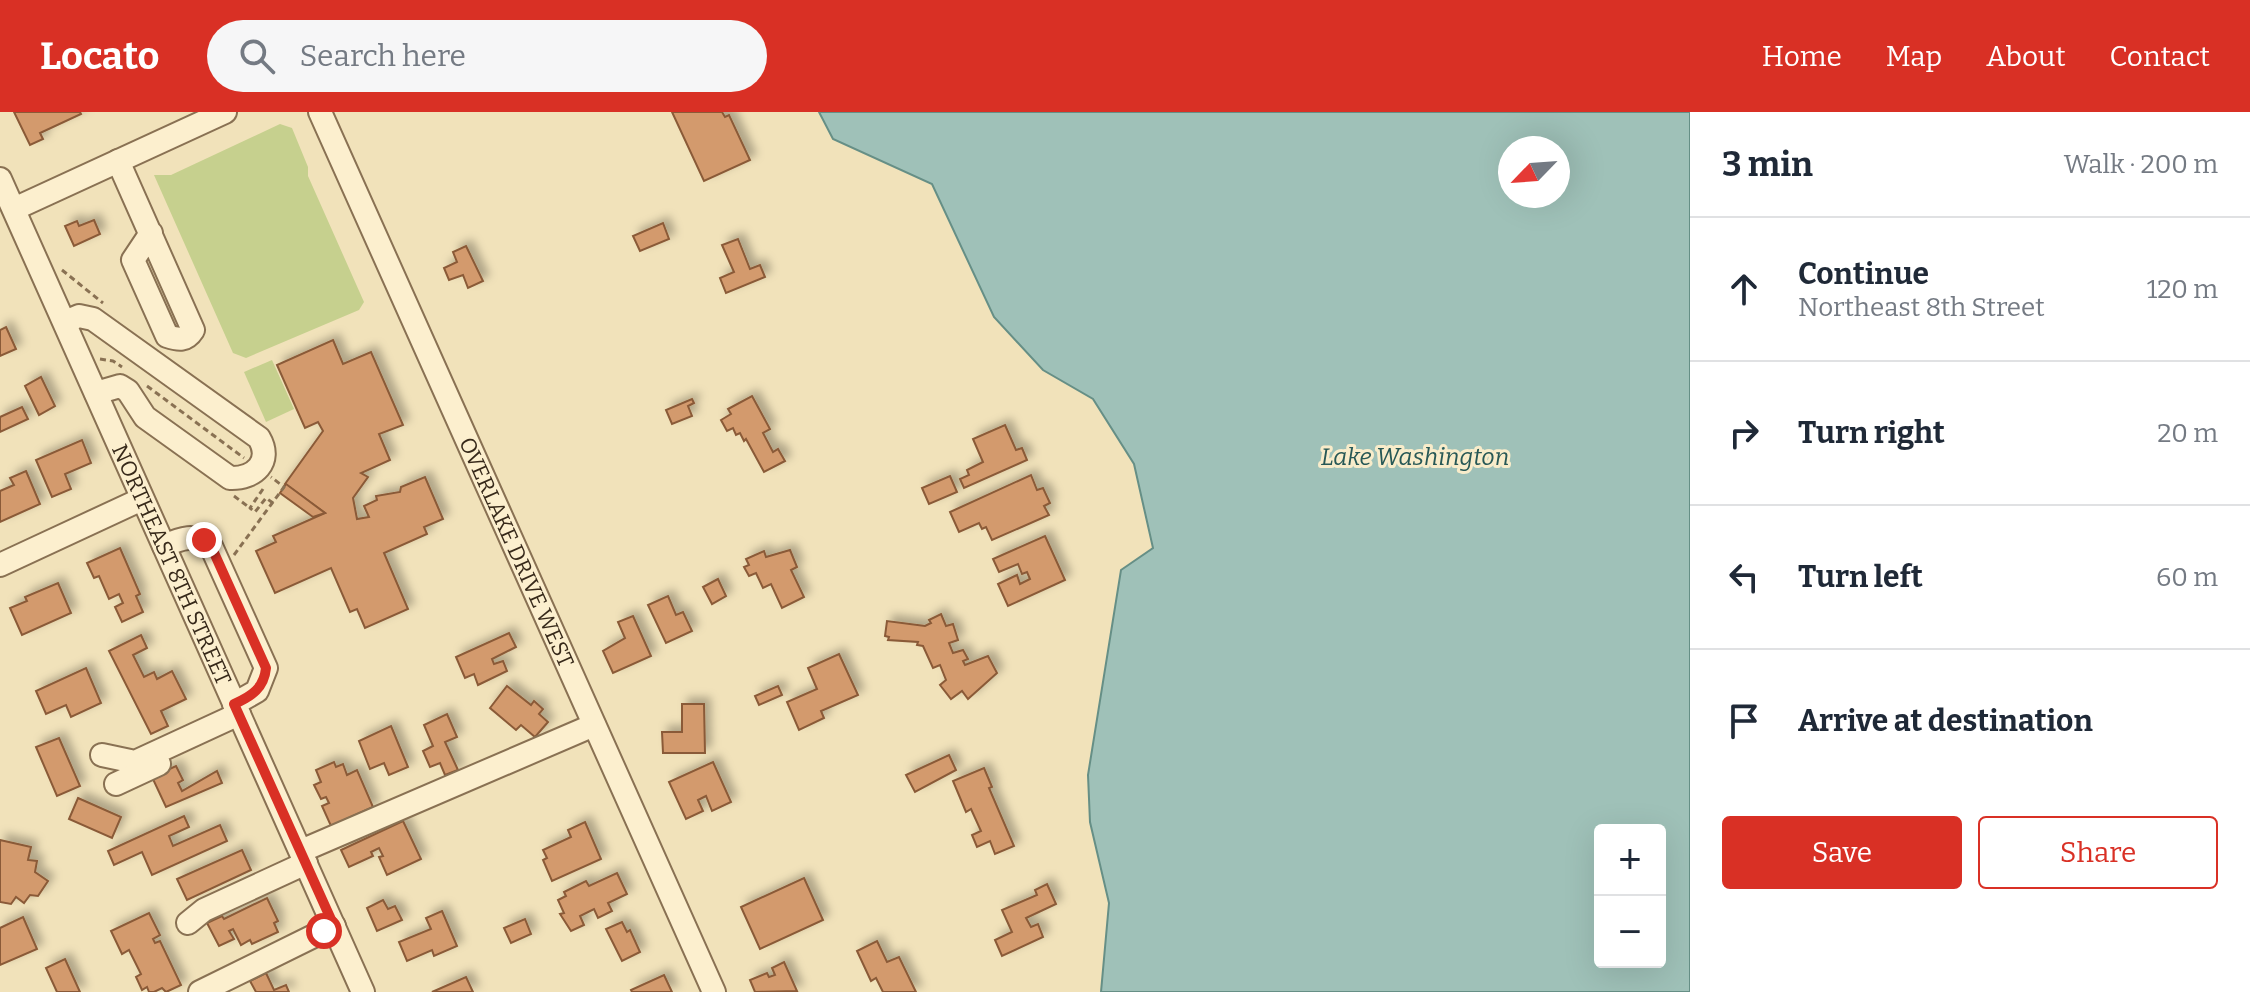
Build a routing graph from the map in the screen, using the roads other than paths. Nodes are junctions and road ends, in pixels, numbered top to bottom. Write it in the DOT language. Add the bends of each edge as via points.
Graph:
graph roads {
  1 [pos="225,112"];
  2 [pos="320,112"];
  3 [pos="118,161"];
  4 [pos="0,179"];
  5 [pos="14,209"];
  6 [pos="151,233"];
  7 [pos="65,322"];
  8 [pos="96,393"];
  9 [pos="142,499"];
  10 [pos="164,546"];
  11 [pos="0,565"];
  12 [pos="239,714"];
  13 [pos="594,725"];
  14 [pos="102,755"];
  15 [pos="116,784"];
  16 [pos="303,857"];
  17 [pos="188,923"];
  18 [pos="334,926"];
  19 [pos="200,992"];
  20 [pos="363,992"];
  21 [pos="714,992"];
  1 -- 3 [label="street"];
  2 -- 13 [label="street, OVERLAKE DRIVE WEST"];
  3 -- 5 [label="street"];
  3 -- 6 [label="street"];
  4 -- 5 [label="street, NORTHEAST 8TH STREET"];
  5 -- 7 [label="street, NORTHEAST 8TH STREET"];
  7 -- 8 [label="street, NORTHEAST 8TH STREET"];
  7 -- 8 [label="street" via="79,316 93,319 259,438 263,461 254,473 230,478 145,417 128,391 120,386"];
  8 -- 9 [label="street, NORTHEAST 8TH STREET"];
  9 -- 10 [label="street, NORTHEAST 8TH STREET"];
  9 -- 11 [label="street"];
  10 -- 12 [label="street, NORTHEAST 8TH STREET"];
  10 -- 12 [label="street" via="185,537 211,546 266,668"];
  12 -- 14 [label="street" via="135,762"];
  12 -- 15 [label="street"];
  12 -- 16 [label="street, NORTHEAST 8TH STREET"];
  13 -- 16 [label="street"];
  13 -- 21 [label="street, OVERLAKE DRIVE WEST"];
  16 -- 17 [label="street"];
  16 -- 18 [label="street, NORTHEAST 8TH STREET"];
  18 -- 19 [label="street"];
  18 -- 20 [label="street, NORTHEAST 8TH STREET"];
}
